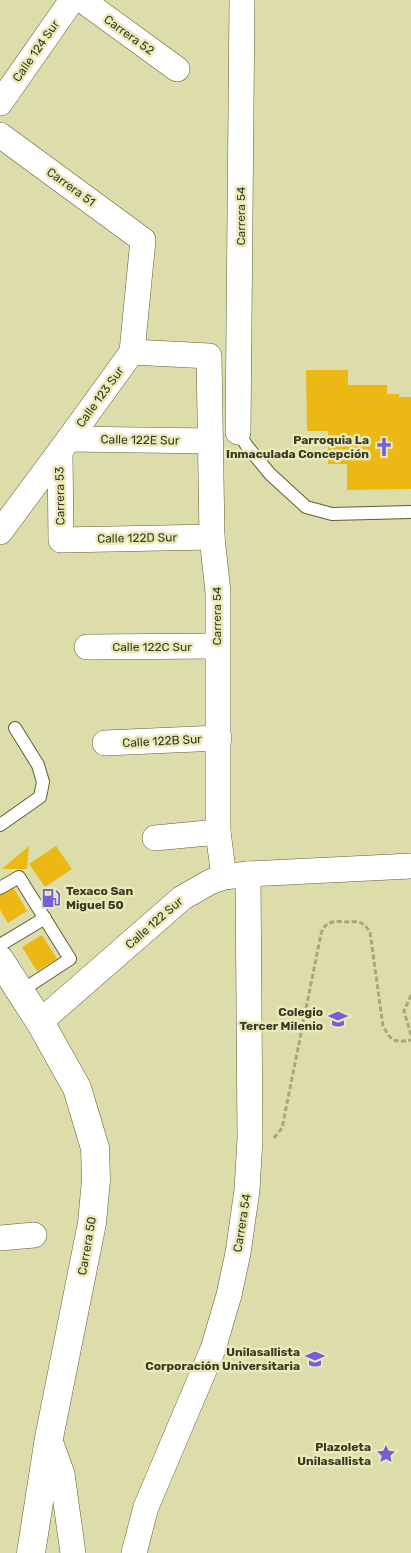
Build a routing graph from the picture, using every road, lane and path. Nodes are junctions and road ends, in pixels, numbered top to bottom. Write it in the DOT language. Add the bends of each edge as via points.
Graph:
graph roads {
  1 [pos="72,0"];
  2 [pos="82,0"];
  3 [pos="242,0"];
  4 [pos="177,69"];
  5 [pos="0,103"];
  6 [pos="0,135"];
  7 [pos="143,240"];
  8 [pos="132,352"];
  9 [pos="209,401"];
  10 [pos="238,432"];
  11 [pos="210,441"];
  12 [pos="65,446"];
  13 [pos="411,512"];
  14 [pos="0,530"];
  15 [pos="212,537"];
  16 [pos="61,540"];
  17 [pos="218,646"];
  18 [pos="87,647"];
  19 [pos="15,728"];
  20 [pos="219,738"];
  21 [pos="105,743"];
  22 [pos="0,825"];
  23 [pos="218,832"];
  24 [pos="155,838"];
  25 [pos="411,866"];
  26 [pos="248,874"];
  27 [pos="224,877"];
  28 [pos="0,888"];
  29 [pos="45,918"];
  30 [pos="0,944"];
  31 [pos="0,960"];
  32 [pos="20,991"];
  33 [pos="411,996"];
  34 [pos="40,1022"];
  35 [pos="411,1035"];
  36 [pos="411,1040"];
  37 [pos="273,1139"];
  38 [pos="34,1235"];
  39 [pos="0,1238"];
  40 [pos="49,1438"];
  41 [pos="31,1553"];
  42 [pos="73,1553"];
  43 [pos="134,1553"];
  1 -- 5 [label="street, Calle 124 Sur"];
  2 -- 4 [label="street, Carrera 52"];
  3 -- 10 [label="street, Carrera 54"];
  6 -- 7 [label="street, Carrera 51"];
  7 -- 8 [label="street, Calle 123 Sur"];
  8 -- 9 [label="street, Carrera 54" via="209,356"];
  8 -- 12 [label="street, Calle 123 Sur"];
  9 -- 10 [label="street"];
  9 -- 11 [label="street, Carrera 54"];
  10 -- 13 [label="lane" via="270,474 306,507 332,514"];
  11 -- 12 [label="street, Calle 122E Sur"];
  11 -- 15 [label="street, Carrera 54"];
  12 -- 14 [label="street, Calle 123 Sur"];
  12 -- 16 [label="street, Carrera 53"];
  15 -- 16 [label="street, Calle 122D Sur"];
  15 -- 17 [label="street, Carrera 54" via="218,592"];
  17 -- 18 [label="street, Calle 122C Sur"];
  17 -- 20 [label="street, Carrera 54"];
  19 -- 22 [label="lane" via="38,765 44,782 40,797"];
  20 -- 21 [label="street, Calle 122B Sur"];
  20 -- 23 [label="street, Carrera 54"];
  23 -- 24 [label="street"];
  23 -- 27 [label="street, Carrera 54"];
  25 -- 26 [label="street, Calle 122 Sur"];
  26 -- 27 [label="street, Calle 122 Sur"];
  26 -- 43 [label="street, Carrera 54" via="250,1139 238,1253 213,1349 146,1507"];
  27 -- 34 [label="street, Calle 122 Sur" via="182,898"];
  28 -- 29 [label="lane" via="19,877"];
  29 -- 30 [label="lane"];
  29 -- 32 [label="lane" via="70,959"];
  31 -- 32 [label="main road, Carrera 50"];
  32 -- 34 [label="main road, Carrera 50"];
  33 -- 35 [label="path" via="404,1017"];
  34 -- 40 [label="main road, Carrera 50" via="78,1088 95,1148 96,1180 92,1223"];
  36 -- 37 [label="path" via="394,1041 383,1026 370,932 366,926 360,922 329,922 321,934 282,1128"];
  38 -- 39 [label="street"];
  40 -- 41 [label="main road, Carrera 50"];
  40 -- 42 [label="street" via="62,1474"];
}
